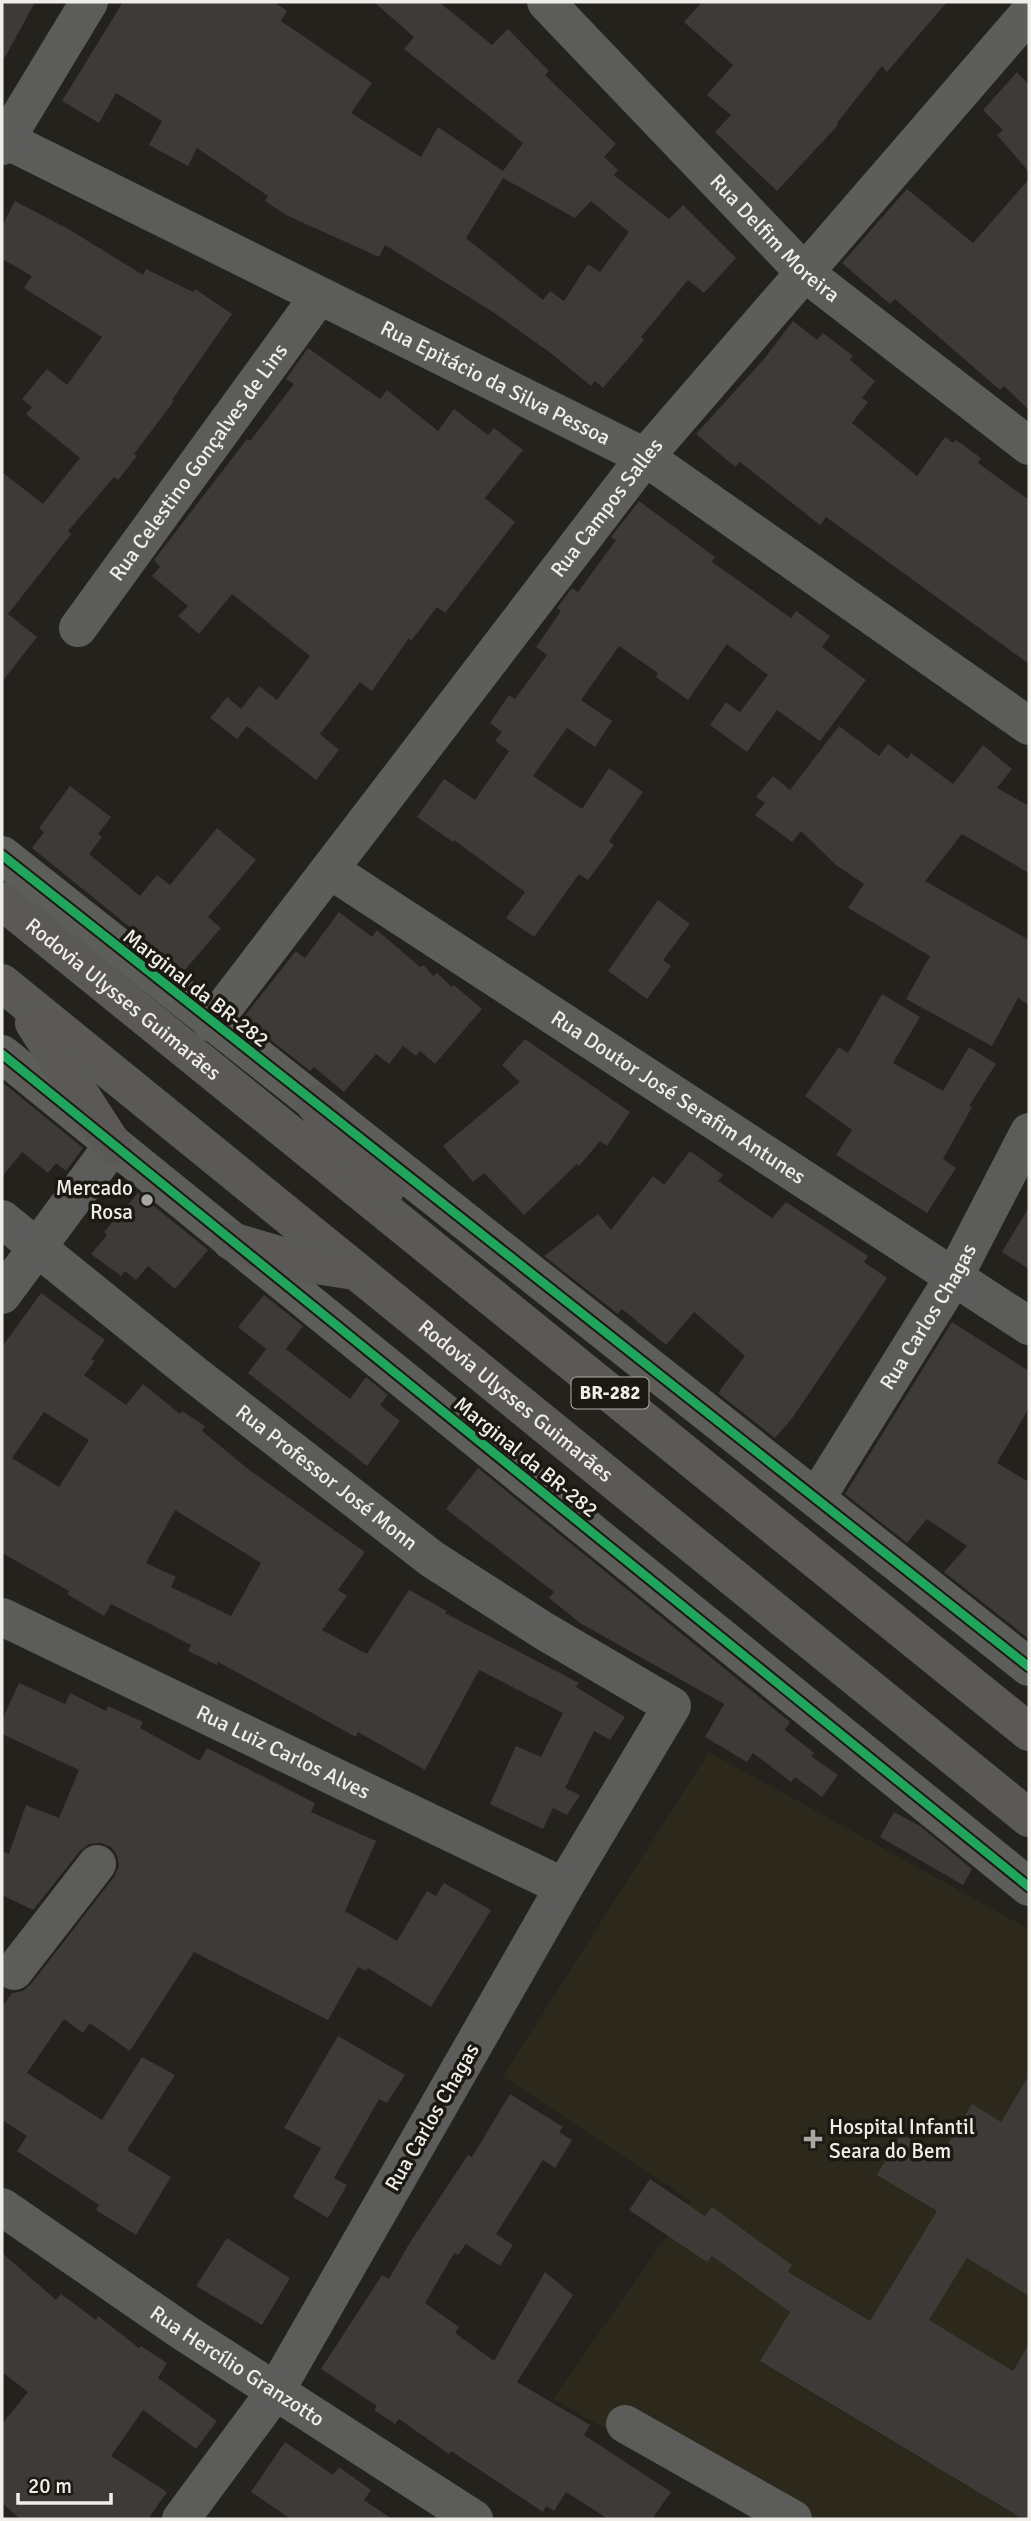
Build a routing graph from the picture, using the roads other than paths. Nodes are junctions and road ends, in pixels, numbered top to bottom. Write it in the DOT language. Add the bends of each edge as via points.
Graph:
graph roads {
  1 [pos="89,2"];
  2 [pos="546,2"];
  3 [pos="1025,12"];
  4 [pos="3,142"];
  5 [pos="804,273"];
  6 [pos="319,296"];
  7 [pos="1029,446"];
  8 [pos="645,457"];
  9 [pos="78,628"];
  10 [pos="1029,726"];
  11 [pos="2,855"];
  12 [pos="330,870"];
  13 [pos="2,901"];
  14 [pos="9,989"];
  15 [pos="212,1024"];
  16 [pos="2,1054"];
  17 [pos="315,1104"];
  18 [pos="1029,1132"];
  19 [pos="113,1145"];
  20 [pos="2,1219"];
  21 [pos="231,1241"];
  22 [pos="37,1247"];
  23 [pos="435,1251"];
  24 [pos="357,1272"];
  25 [pos="954,1277"];
  26 [pos="2,1295"];
  27 [pos="1029,1326"];
  28 [pos="817,1497"];
  29 [pos="2,1617"];
  30 [pos="1029,1667"];
  31 [pos="672,1706"];
  32 [pos="1029,1732"];
  33 [pos="1029,1818"];
  34 [pos="97,1864"];
  35 [pos="564,1886"];
  36 [pos="1029,1887"];
  37 [pos="6,1974"];
  38 [pos="2,2207"];
  39 [pos="275,2392"];
  40 [pos="625,2424"];
  41 [pos="181,2519"];
  42 [pos="474,2519"];
  43 [pos="793,2519"];
  1 -- 4 [label="street"];
  2 -- 5 [label="street, Rua Delfim Moreira"];
  3 -- 5 [label="main road, Rua Campos Salles"];
  4 -- 6 [label="street, Rua Epitácio da Silva Pessoa"];
  5 -- 7 [label="street, Rua Delfim Moreira"];
  5 -- 8 [label="main road, Rua Campos Salles"];
  6 -- 8 [label="street, Rua Epitácio da Silva Pessoa"];
  6 -- 9 [label="street, Rua Celestino Gonçalves de Lins"];
  8 -- 10 [label="street, Rua Epitácio da Silva Pessoa"];
  8 -- 12 [label="main road, Rua Campos Salles"];
  11 -- 15 [label="main road, Marginal da BR-282"];
  12 -- 15 [label="main road, Rua Campos Salles"];
  12 -- 25 [label="street, Rua Doutor José Serafim Antunes"];
  13 -- 23 [label="highway, Rodovia Ulysses Guimarães / BR-282"];
  14 -- 19 [label="highway"];
  14 -- 24 [label="highway, Rodovia Ulysses Guimarães / BR-282"];
  15 -- 17 [label="main road, Marginal da BR-282"];
  16 -- 19 [label="main road, Marginal da BR-282"];
  17 -- 23 [label="highway"];
  17 -- 28 [label="main road, Marginal da BR-282"];
  18 -- 25 [label="street, Rua Carlos Chagas"];
  19 -- 21 [label="main road, Marginal da BR-282"];
  19 -- 22 [label="street"];
  20 -- 22 [label="street, Rua Professor José Monn"];
  21 -- 24 [label="highway" via="309,1264"];
  21 -- 36 [label="main road, Marginal da BR-282"];
  22 -- 26 [label="street"];
  22 -- 31 [label="street, Rua Professor José Monn" via="432,1559"];
  23 -- 32 [label="highway, Rodovia Ulysses Guimarães / BR-282"];
  24 -- 33 [label="highway, Rodovia Ulysses Guimarães / BR-282"];
  25 -- 27 [label="street, Rua Doutor José Serafim Antunes"];
  25 -- 28 [label="street, Rua Carlos Chagas"];
  28 -- 30 [label="main road, Marginal da BR-282"];
  29 -- 35 [label="street, Rua Luiz Carlos Alves"];
  31 -- 35 [label="street, Rua Carlos Chagas"];
  34 -- 37 [label="street"];
  35 -- 39 [label="street, Rua Carlos Chagas"];
  38 -- 39 [label="street, Rua Hercílio Granzotto"];
  39 -- 41 [label="street, Rua Carlos Chagas"];
  39 -- 42 [label="street, Rua Hercílio Granzotto"];
  40 -- 43 [label="street"];
}
